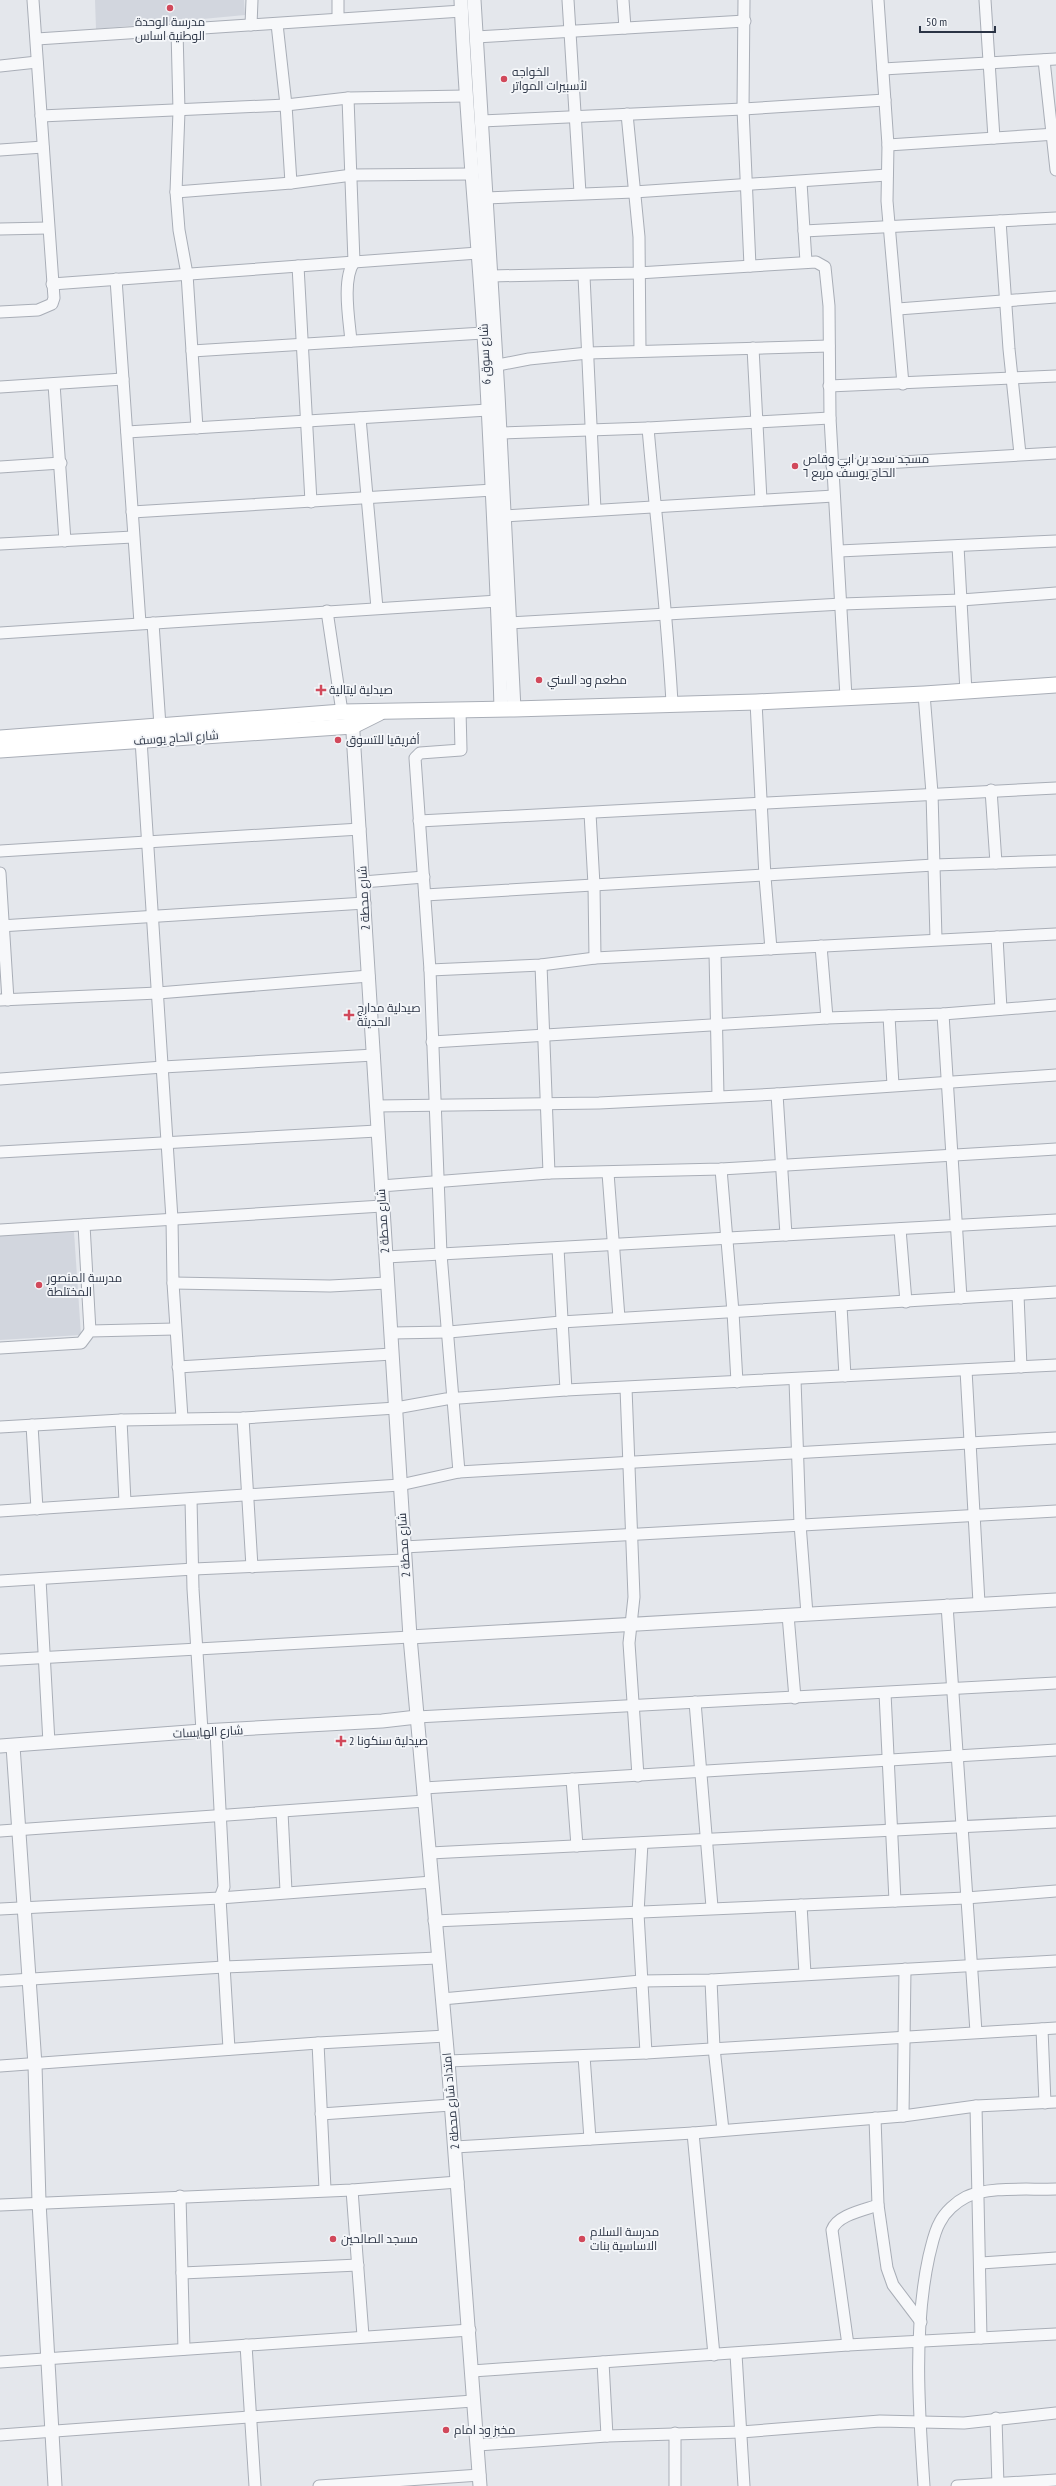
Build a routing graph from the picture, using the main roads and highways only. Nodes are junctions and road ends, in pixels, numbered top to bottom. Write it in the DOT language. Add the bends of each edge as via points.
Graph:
graph roads {
  1 [pos="1056,685"];
  2 [pos="349,716"];
  3 [pos="0,738"];
  4 [pos="0,750"];
  1 -- 2 [label="main road" via="756,702 386,710"];
  2 -- 3 [label="main road, شارع الحاج يوسف"];
  2 -- 4 [label="main road, شارع الحاج يوسف" via="141,740"];
}
